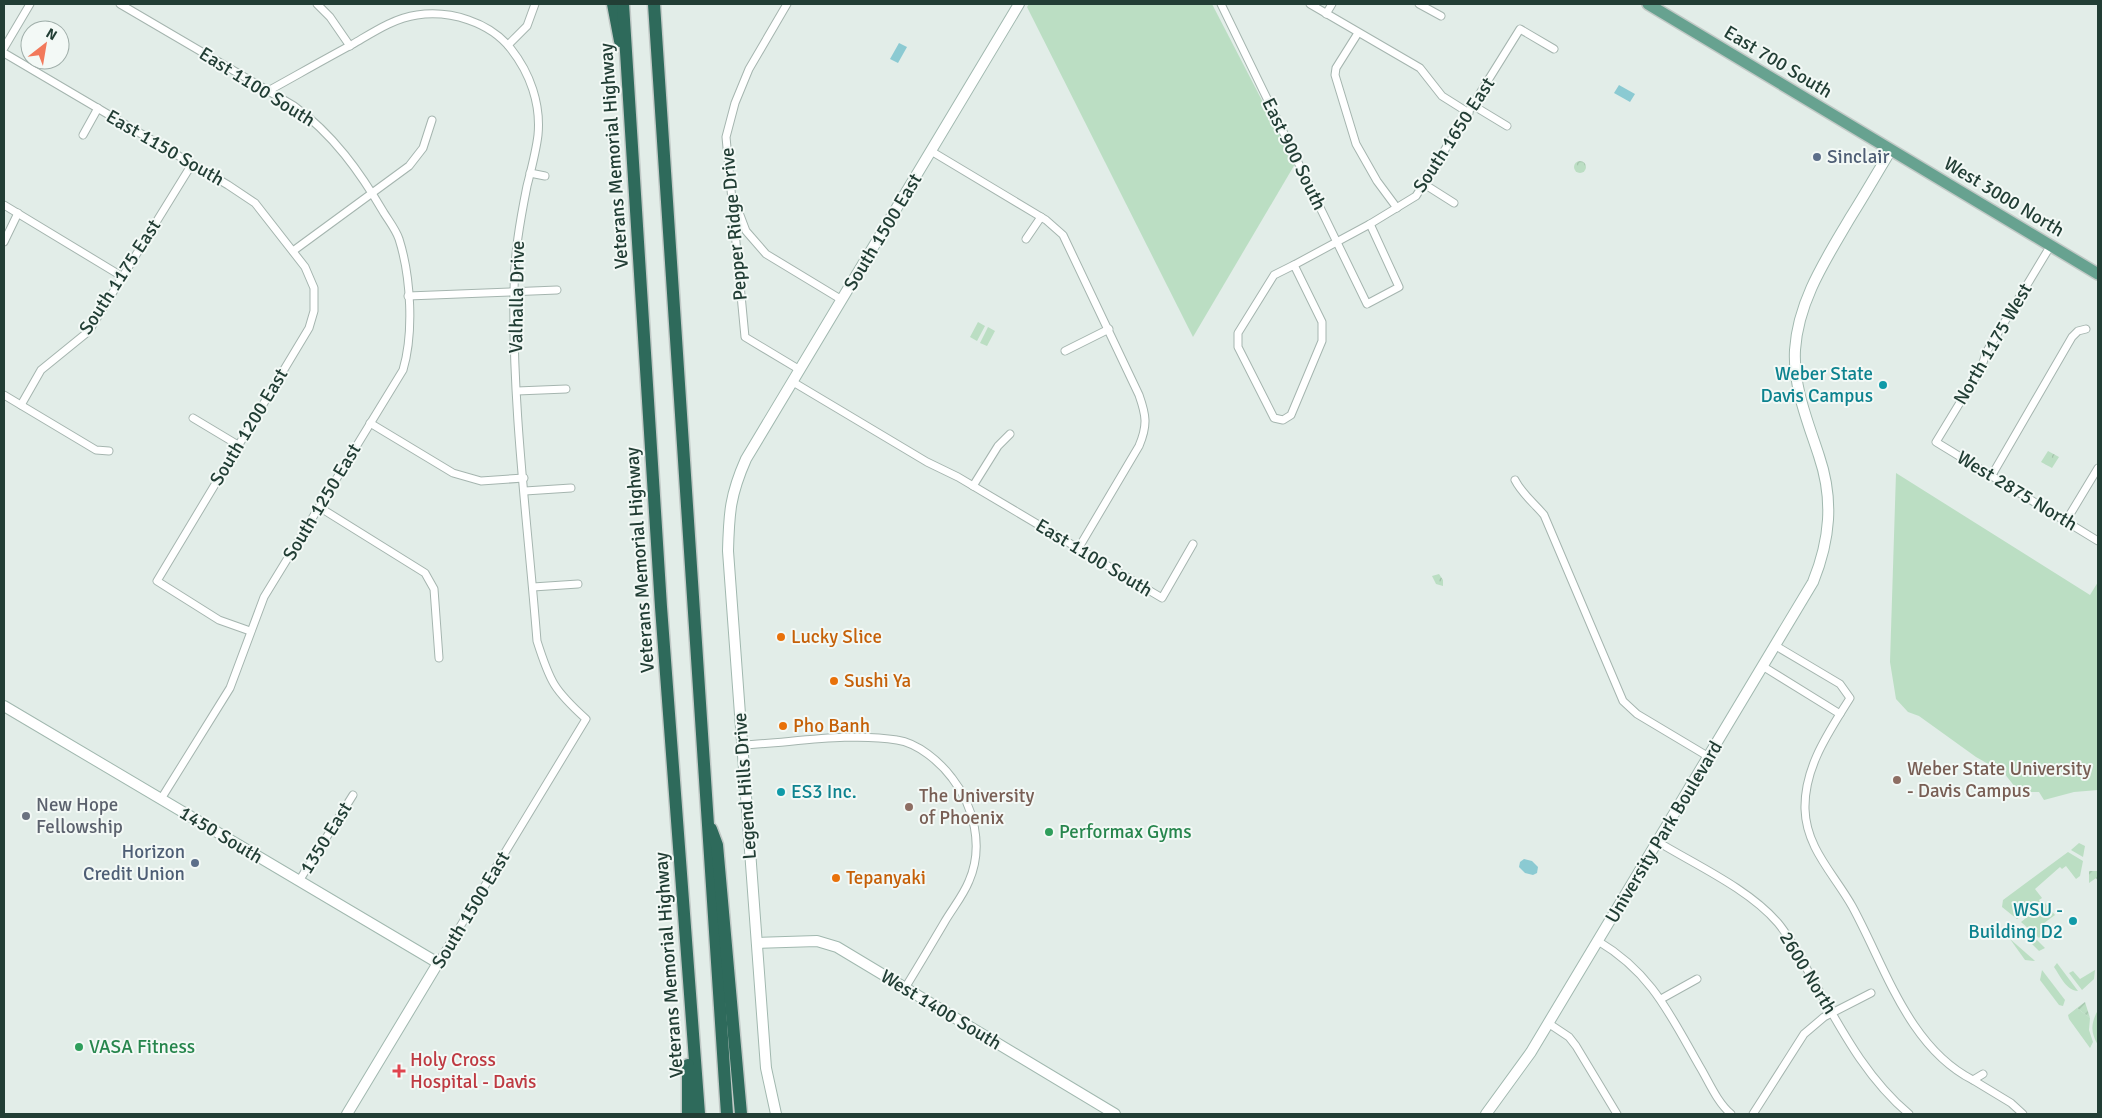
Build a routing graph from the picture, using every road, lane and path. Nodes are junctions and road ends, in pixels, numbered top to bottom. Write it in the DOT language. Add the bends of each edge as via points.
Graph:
graph roads {
  1 [pos="30,4"];
  2 [pos="120,4"];
  3 [pos="317,4"];
  4 [pos="536,4"];
  5 [pos="613,4"];
  6 [pos="623,4"];
  7 [pos="654,4"];
  8 [pos="661,4"];
  9 [pos="787,4"];
  10 [pos="1019,4"];
  11 [pos="1221,4"];
  12 [pos="1310,4"];
  13 [pos="1332,4"];
  14 [pos="1419,4"];
  15 [pos="1648,4"];
  16 [pos="1326,14"];
  17 [pos="1441,16"];
  18 [pos="1358,33"];
  19 [pos="508,45"];
  20 [pos="350,46"];
  21 [pos="4,48"];
  22 [pos="1554,49"];
  23 [pos="4,53"];
  24 [pos="627,68"];
  25 [pos="268,91"];
  26 [pos="1474,106"];
  27 [pos="98,108"];
  28 [pos="662,112"];
  29 [pos="1469,113"];
  30 [pos="432,120"];
  31 [pos="1507,126"];
  32 [pos="83,135"];
  33 [pos="1891,150"];
  34 [pos="931,151"];
  35 [pos="192,164"];
  36 [pos="530,173"];
  37 [pos="545,176"];
  38 [pos="1424,184"];
  39 [pos="373,194"];
  40 [pos="732,195"];
  41 [pos="1454,203"];
  42 [pos="4,205"];
  43 [pos="1397,208"];
  44 [pos="18,213"];
  45 [pos="1041,217"];
  46 [pos="1370,224"];
  47 [pos="1026,239"];
  48 [pos="4,242"];
  49 [pos="1336,242"];
  50 [pos="2051,246"];
  51 [pos="293,250"];
  52 [pos="1294,265"];
  53 [pos="305,267"];
  54 [pos="2098,274"];
  55 [pos="123,277"];
  56 [pos="557,290"];
  57 [pos="514,292"];
  58 [pos="408,296"];
  59 [pos="842,300"];
  60 [pos="1109,329"];
  61 [pos="2086,329"];
  62 [pos="1065,351"];
  63 [pos="800,370"];
  64 [pos="793,382"];
  65 [pos="566,389"];
  66 [pos="517,391"];
  67 [pos="4,395"];
  68 [pos="21,405"];
  69 [pos="192,418"];
  70 [pos="370,423"];
  71 [pos="1010,434"];
  72 [pos="1936,442"];
  73 [pos="238,445"];
  74 [pos="109,451"];
  75 [pos="746,459"];
  76 [pos="2098,468"];
  77 [pos="1992,475"];
  78 [pos="524,478"];
  79 [pos="1515,480"];
  80 [pos="973,486"];
  81 [pos="571,488"];
  82 [pos="525,491"];
  83 [pos="319,507"];
  84 [pos="2066,520"];
  85 [pos="2098,541"];
  86 [pos="1193,544"];
  87 [pos="1078,549"];
  88 [pos="578,584"];
  89 [pos="532,587"];
  90 [pos="250,631"];
  91 [pos="1776,646"];
  92 [pos="439,658"];
  93 [pos="1764,667"];
  94 [pos="4,706"];
  95 [pos="1840,714"];
  96 [pos="586,719"];
  97 [pos="742,745"];
  98 [pos="1709,757"];
  99 [pos="353,795"];
  100 [pos="161,799"];
  101 [pos="706,817"];
  102 [pos="1658,842"];
  103 [pos="299,880"];
  104 [pos="1598,941"];
  105 [pos="757,943"];
  106 [pos="438,963"];
  107 [pos="1697,979"];
  108 [pos="905,988"];
  109 [pos="1871,993"];
  110 [pos="1661,999"];
  111 [pos="692,1013"];
  112 [pos="1832,1014"];
  113 [pos="1548,1023"];
  114 [pos="1983,1074"];
  115 [pos="1973,1080"];
  116 [pos="346,1114"];
  117 [pos="688,1114"];
  118 [pos="700,1114"];
  119 [pos="727,1114"];
  120 [pos="741,1114"];
  121 [pos="776,1114"];
  122 [pos="1115,1114"];
  123 [pos="1486,1114"];
  124 [pos="1617,1114"];
  125 [pos="1731,1114"];
  126 [pos="1753,1114"];
  127 [pos="1909,1114"];
  128 [pos="2023,1114"];
  1 -- 21 [label="street"];
  2 -- 25 [label="street, East 1100 South"];
  3 -- 20 [label="street"];
  4 -- 19 [label="street" via="528,26"];
  5 -- 24 [label="highway" via="614,21"];
  6 -- 24 [label="highway, Veterans Memorial Highway"];
  7 -- 28 [label="highway"];
  8 -- 28 [label="highway"];
  9 -- 40 [label="street, Pepper Ridge Drive" via="755,57 735,103 726,137"];
  10 -- 34 [label="street, South 1500 East"];
  11 -- 49 [label="street, East 900 South"];
  12 -- 16 [label="street"];
  13 -- 16 [label="street"];
  14 -- 17 [label="street"];
  15 -- 33 [label="main road, East 700 South"];
  16 -- 18 [label="street"];
  18 -- 29 [label="street" via="1420,68 1442,96"];
  18 -- 43 [label="street" via="1335,75 1356,144"];
  19 -- 20 [label="street, Valhalla Drive" via="468,19 446,14 416,15 387,24"];
  19 -- 36 [label="street, Valhalla Drive" via="522,62 537,103 538,134"];
  20 -- 25 [label="street, Valhalla Drive"];
  22 -- 26 [label="street, South 1650 East" via="1520,29"];
  23 -- 27 [label="street, East 1150 South"];
  24 -- 111 [label="highway, Veterans Memorial Highway" via="661,607"];
  25 -- 39 [label="street, East 1100 South" via="294,106 324,130"];
  26 -- 29 [label="street, South 1650 East"];
  26 -- 31 [label="street"];
  27 -- 32 [label="street"];
  27 -- 35 [label="street, East 1150 South"];
  28 -- 101 [label="highway"];
  29 -- 38 [label="street, South 1650 East"];
  30 -- 39 [label="street" via="423,148 409,166"];
  33 -- 50 [label="main road, West 3000 North"];
  33 -- 91 [label="street, University Park Boulevard" via="1811,285 1797,334 1796,368 1804,413 1820,458 1829,508 1827,540 1813,582"];
  34 -- 45 [label="street"];
  34 -- 59 [label="street, South 1500 East"];
  35 -- 51 [label="street, East 1150 South" via="255,203"];
  35 -- 55 [label="street, South 1175 East"];
  36 -- 37 [label="street"];
  36 -- 57 [label="street, Valhalla Drive" via="518,230"];
  38 -- 41 [label="street"];
  38 -- 43 [label="street, South 1650 East" via="1416,196"];
  39 -- 51 [label="street"];
  39 -- 58 [label="street, South 1250 East" via="398,237 406,265"];
  40 -- 59 [label="street" via="746,231 766,254"];
  40 -- 63 [label="street, Pepper Ridge Drive" via="745,337"];
  42 -- 44 [label="street"];
  43 -- 46 [label="street, South 1650 East"];
  44 -- 48 [label="street"];
  44 -- 55 [label="street"];
  45 -- 47 [label="street"];
  45 -- 60 [label="street" via="1063,235"];
  46 -- 49 [label="street, South 1650 East"];
  46 -- 49 [label="street, East 900 South" via="1399,287 1367,304"];
  49 -- 52 [label="street, South 1650 East"];
  50 -- 54 [label="main road, West 3000 North"];
  50 -- 72 [label="street, North 1175 West"];
  51 -- 53 [label="street, East 1150 South"];
  52 -- 52 [label="street, South 1650 East" via="1274,275 1238,333 1238,347 1274,418 1283,420 1291,415 1322,340 1322,322"];
  53 -- 73 [label="street, South 1200 East" via="314,288 314,311 309,328"];
  55 -- 68 [label="street, South 1175 East" via="89,331 41,370"];
  56 -- 57 [label="street"];
  57 -- 58 [label="street"];
  57 -- 66 [label="street, Valhalla Drive"];
  58 -- 70 [label="street, South 1250 East" via="410,334 407,358"];
  59 -- 63 [label="street, South 1500 East"];
  60 -- 62 [label="street"];
  60 -- 87 [label="street" via="1145,413 1146,432"];
  61 -- 77 [label="street" via="2072,337"];
  63 -- 64 [label="street, South 1500 East"];
  64 -- 75 [label="street, South 1500 East"];
  64 -- 80 [label="street, East 1100 South"];
  65 -- 66 [label="street"];
  66 -- 78 [label="street, Valhalla Drive"];
  67 -- 68 [label="street"];
  68 -- 74 [label="street" via="96,450"];
  69 -- 73 [label="street"];
  70 -- 78 [label="street" via="453,473 481,481"];
  70 -- 83 [label="street, South 1250 East"];
  71 -- 80 [label="street" via="998,446"];
  72 -- 77 [label="street, West 2875 North"];
  73 -- 90 [label="street, South 1200 East" via="156,581 219,620"];
  75 -- 97 [label="street, Legend Hills Drive" via="734,486 728,515"];
  76 -- 84 [label="street"];
  77 -- 84 [label="street, West 2875 North"];
  78 -- 82 [label="street, Valhalla Drive"];
  79 -- 98 [label="street" via="1521,492 1544,515 1623,701 1637,714"];
  80 -- 87 [label="street, East 1100 South"];
  81 -- 82 [label="street"];
  82 -- 89 [label="street, Valhalla Drive"];
  83 -- 90 [label="street, South 1250 East" via="264,597"];
  83 -- 92 [label="street" via="425,573 434,589"];
  84 -- 85 [label="street, West 2875 North"];
  86 -- 87 [label="street, East 1100 South" via="1162,598"];
  88 -- 89 [label="street"];
  89 -- 96 [label="street, Valhalla Drive" via="537,642 548,677"];
  90 -- 100 [label="street, South 1250 East" via="230,688"];
  91 -- 93 [label="street, University Park Boulevard"];
  91 -- 95 [label="street" via="1840,684 1850,698"];
  93 -- 95 [label="street"];
  93 -- 98 [label="street, University Park Boulevard"];
  94 -- 100 [label="street, 1450 South"];
  95 -- 115 [label="street" via="1807,779 1805,811 1814,846 1852,908 1902,1006 1941,1058"];
  96 -- 106 [label="street, South 1500 East"];
  97 -- 105 [label="street, Legend Hills Drive"];
  97 -- 108 [label="street" via="850,739 899,740 944,767 959,787 970,811 976,837 975,860 969,881"];
  98 -- 102 [label="street, University Park Boulevard"];
  99 -- 103 [label="street, 1350 East"];
  100 -- 103 [label="street, 1450 South"];
  101 -- 119 [label="highway"];
  101 -- 120 [label="highway" via="717,845"];
  102 -- 104 [label="street, University Park Boulevard"];
  102 -- 112 [label="street, 2600 North" via="1746,896 1777,922"];
  103 -- 106 [label="street, 1450 South"];
  104 -- 110 [label="street" via="1636,969"];
  104 -- 113 [label="street, University Park Boulevard"];
  105 -- 108 [label="street, West 1400 South" via="817,941 837,947"];
  105 -- 121 [label="street, Legend Hills Drive" via="766,1068"];
  106 -- 116 [label="street, South 1500 East"];
  107 -- 110 [label="street"];
  108 -- 122 [label="street, West 1400 South"];
  109 -- 112 [label="street"];
  110 -- 125 [label="street" via="1717,1096"];
  111 -- 117 [label="highway"];
  111 -- 118 [label="highway, Veterans Memorial Highway"];
  112 -- 126 [label="street" via="1814,1024 1800,1039"];
  112 -- 127 [label="street, 2600 North" via="1870,1076"];
  113 -- 123 [label="street, University Park Boulevard"];
  113 -- 124 [label="street" via="1569,1037 1576,1046"];
  114 -- 115 [label="street"];
  115 -- 128 [label="street"];
}
